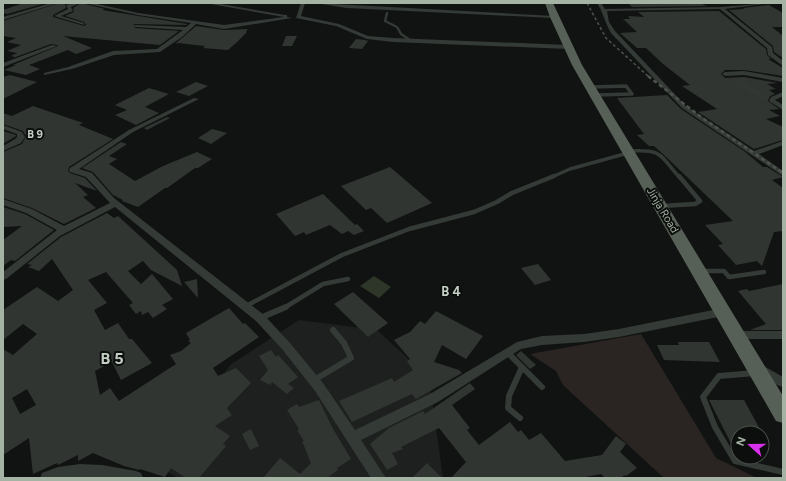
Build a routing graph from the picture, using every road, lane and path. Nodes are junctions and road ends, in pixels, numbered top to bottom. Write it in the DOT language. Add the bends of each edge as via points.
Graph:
graph roads {
  1 [pos="36,3"];
  2 [pos="56,3"];
  3 [pos="78,3"];
  4 [pos="86,3"];
  5 [pos="207,3"];
  6 [pos="240,3"];
  7 [pos="303,3"];
  8 [pos="318,3"];
  9 [pos="550,3"];
  10 [pos="599,3"];
  11 [pos="769,3"];
  12 [pos="44,6"];
  13 [pos="233,7"];
  14 [pos="721,8"];
  15 [pos="604,10"];
  16 [pos="387,13"];
  17 [pos="298,17"];
  18 [pos="554,17"];
  19 [pos="290,18"];
  20 [pos="3,19"];
  21 [pos="195,22"];
  22 [pos="82,24"];
  23 [pos="137,26"];
  24 [pos="188,29"];
  25 [pos="410,40"];
  26 [pos="54,46"];
  27 [pos="568,46"];
  28 [pos="783,64"];
  29 [pos="3,65"];
  30 [pos="46,74"];
  31 [pos="725,74"];
  32 [pos="783,80"];
  33 [pos="592,91"];
  34 [pos="783,94"];
  35 [pos="196,99"];
  36 [pos="772,100"];
  37 [pos="783,108"];
  38 [pos="3,127"];
  39 [pos="783,143"];
  40 [pos="3,149"];
  41 [pos="627,152"];
  42 [pos="753,154"];
  43 [pos="783,174"];
  44 [pos="3,202"];
  45 [pos="115,204"];
  46 [pos="660,206"];
  47 [pos="64,230"];
  48 [pos="699,271"];
  49 [pos="764,272"];
  50 [pos="3,278"];
  51 [pos="348,279"];
  52 [pos="246,306"];
  53 [pos="723,312"];
  54 [pos="260,318"];
  55 [pos="333,330"];
  56 [pos="783,335"];
  57 [pos="737,336"];
  58 [pos="508,353"];
  59 [pos="522,367"];
  60 [pos="757,369"];
  61 [pos="314,380"];
  62 [pos="783,382"];
  63 [pos="542,387"];
  64 [pos="783,414"];
  65 [pos="520,418"];
  66 [pos="353,437"];
  67 [pos="783,472"];
  68 [pos="47,478"];
  69 [pos="136,478"];
  70 [pos="379,478"];
  1 -- 12 [label="street"];
  2 -- 12 [label="street"];
  3 -- 22 [label="street" via="68,6 72,10 56,16"];
  4 -- 21 [label="street"];
  5 -- 13 [label="street"];
  6 -- 13 [label="street"];
  7 -- 17 [label="street"];
  8 -- 18 [label="street" via="346,7"];
  9 -- 18 [label="highway, Jinja Road"];
  10 -- 15 [label="street"];
  11 -- 14 [label="street"];
  12 -- 20 [label="street"];
  13 -- 19 [label="street"];
  14 -- 15 [label="street"];
  14 -- 28 [label="street" via="770,48 770,54"];
  15 -- 42 [label="street" via="613,32 684,107"];
  16 -- 25 [label="lane" via="385,21 397,27 401,34"];
  17 -- 19 [label="street"];
  17 -- 25 [label="street" via="337,25 367,37"];
  18 -- 27 [label="highway, Jinja Road"];
  19 -- 21 [label="street" via="232,27"];
  21 -- 24 [label="street"];
  23 -- 24 [label="street"];
  24 -- 30 [label="street" via="158,51 113,53"];
  25 -- 27 [label="street"];
  26 -- 29 [label="street"];
  27 -- 33 [label="highway, Jinja Road"];
  31 -- 32 [label="street" via="744,73"];
  31 -- 36 [label="path" via="761,97"];
  33 -- 33 [label="lane" via="632,94 626,86"];
  33 -- 41 [label="highway, Jinja Road"];
  34 -- 36 [label="street"];
  35 -- 45 [label="street" via="131,131 74,168 93,178"];
  36 -- 37 [label="street"];
  38 -- 40 [label="street" via="21,135 18,141"];
  39 -- 42 [label="street"];
  41 -- 46 [label="highway, Jinja Road"];
  41 -- 46 [label="lane" via="657,152 700,201 695,204"];
  41 -- 52 [label="lane" via="570,169 474,212 408,230 342,255"];
  42 -- 43 [label="street"];
  44 -- 47 [label="street" via="29,211"];
  45 -- 47 [label="street"];
  45 -- 52 [label="street"];
  46 -- 48 [label="highway, Jinja Road"];
  47 -- 50 [label="street" via="35,250"];
  48 -- 49 [label="lane" via="724,271 729,277"];
  48 -- 53 [label="highway, Jinja Road"];
  51 -- 54 [label="lane" via="323,284 292,304"];
  52 -- 54 [label="street"];
  53 -- 57 [label="highway, Jinja Road"];
  53 -- 58 [label="street" via="584,338 527,342"];
  54 -- 61 [label="street"];
  55 -- 61 [label="lane" via="344,343 351,358"];
  56 -- 57 [label="street"];
  57 -- 60 [label="highway, Jinja Road"];
  58 -- 59 [label="lane"];
  58 -- 66 [label="street" via="434,398"];
  59 -- 63 [label="lane"];
  59 -- 65 [label="lane" via="508,401 508,408"];
  60 -- 62 [label="street"];
  60 -- 64 [label="highway, Jinja Road"];
  60 -- 67 [label="lane" via="719,376 703,397 715,426 735,461"];
  61 -- 66 [label="street"];
  66 -- 70 [label="street"];
  68 -- 69 [label="street" via="59,473 87,469"];
}
